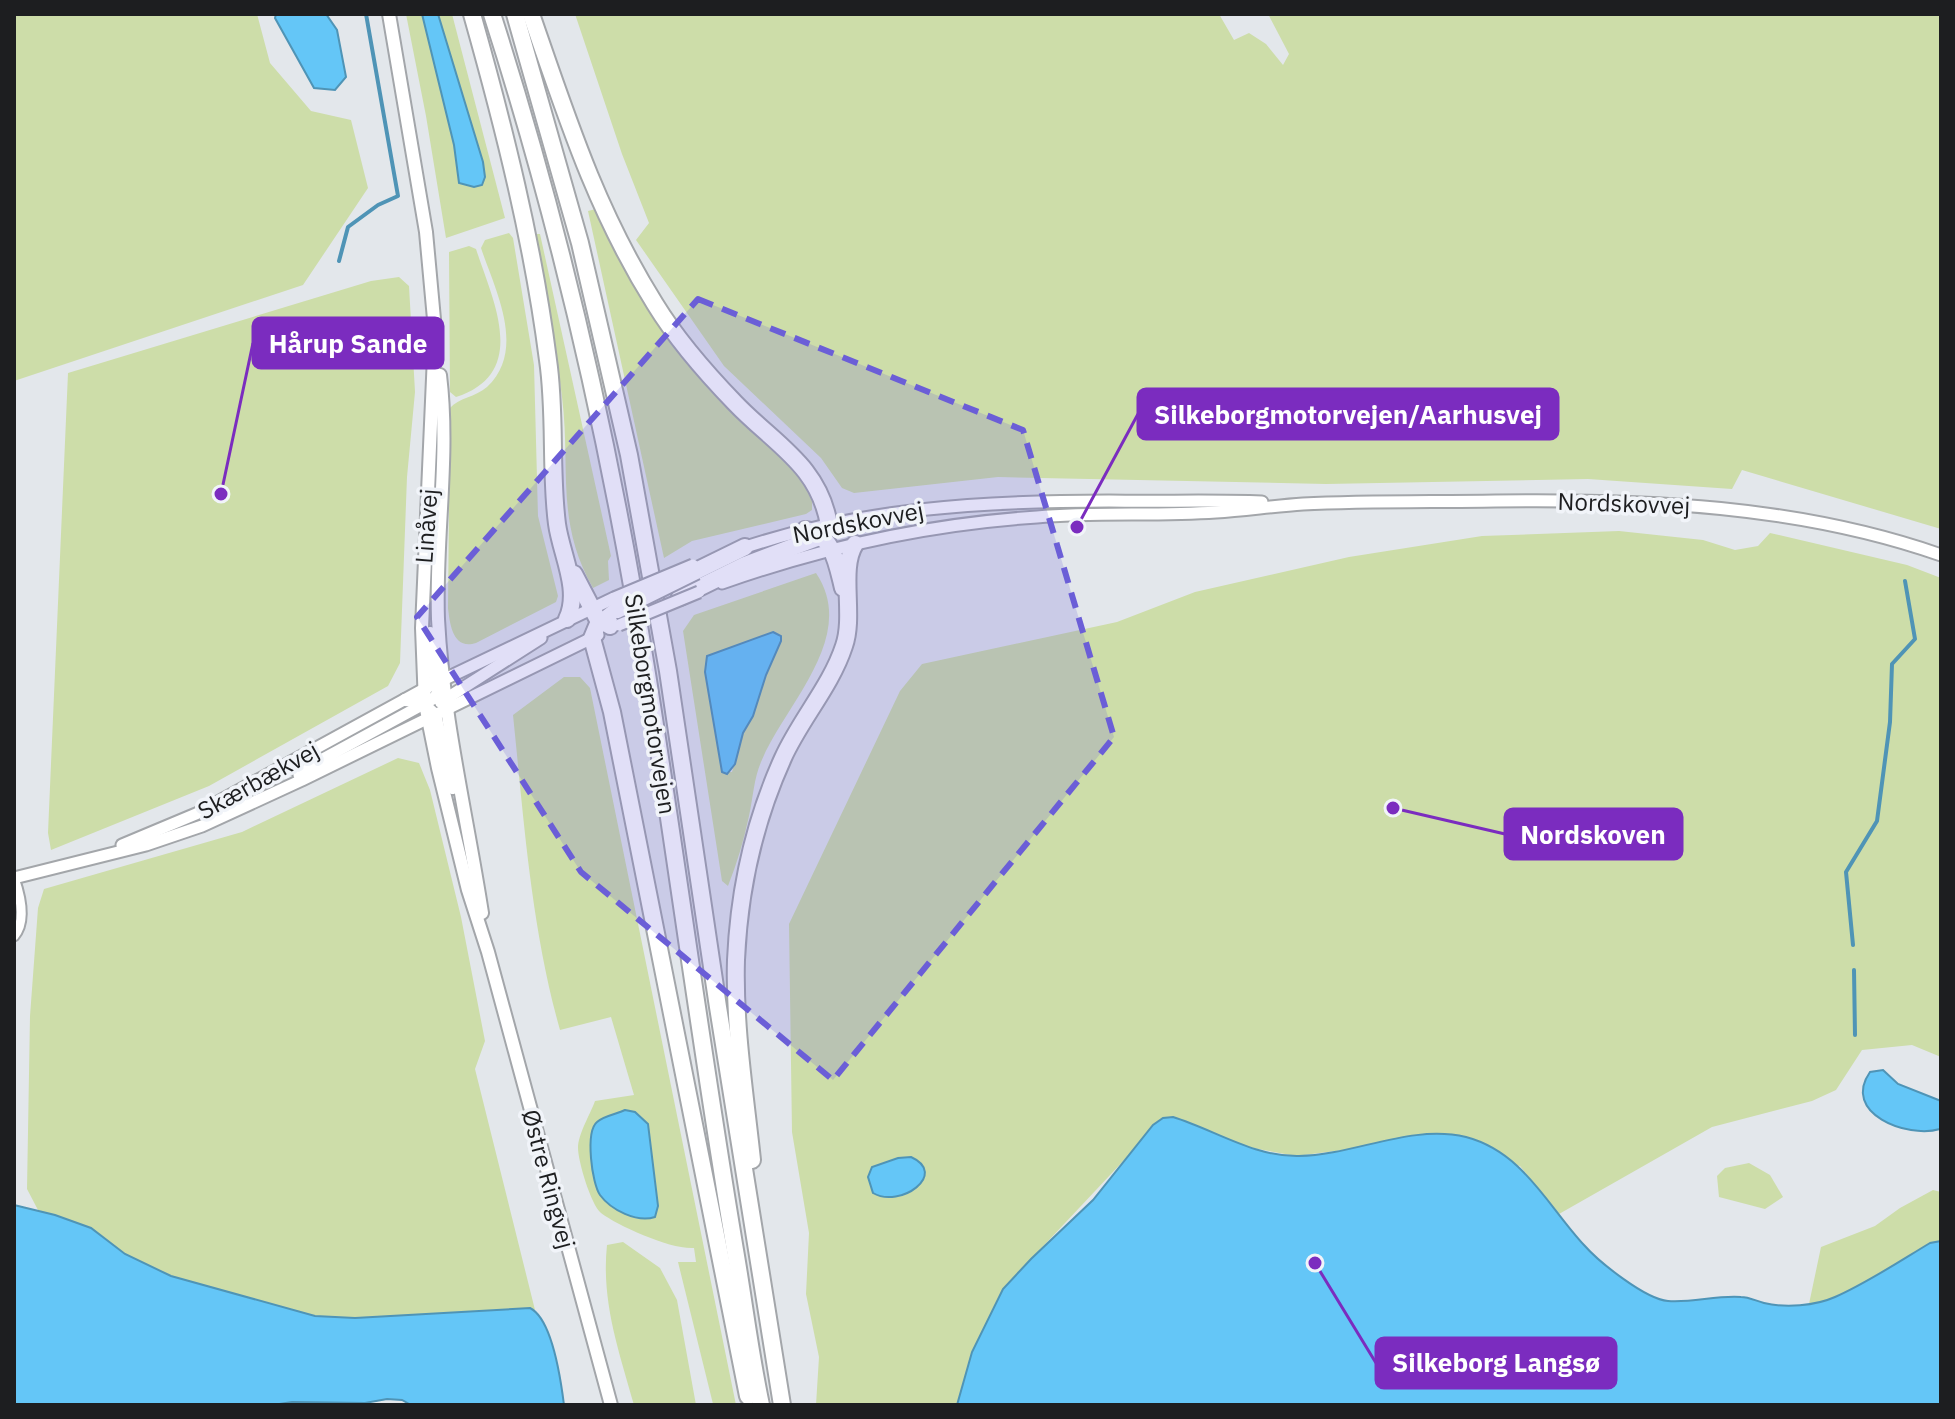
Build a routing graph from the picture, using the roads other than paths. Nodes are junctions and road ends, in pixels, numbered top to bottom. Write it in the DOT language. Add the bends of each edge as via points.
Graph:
graph roads {
  1 [pos="389,14"];
  2 [pos="472,14"];
  3 [pos="492,14"];
  4 [pos="515,14"];
  5 [pos="531,14"];
  6 [pos="435,333"];
  7 [pos="1302,504"];
  8 [pos="805,530"];
  9 [pos="828,537"];
  10 [pos="855,544"];
  11 [pos="745,547"];
  12 [pos="564,555"];
  13 [pos="1941,555"];
  14 [pos="697,579"];
  15 [pos="849,608"];
  16 [pos="659,609"];
  17 [pos="610,615"];
  18 [pos="567,619"];
  19 [pos="592,638"];
  20 [pos="405,700"];
  21 [pos="436,700"];
  22 [pos="86,859"];
  23 [pos="14,878"];
  24 [pos="14,936"];
  25 [pos="488,952"];
  26 [pos="771,1333"];
  27 [pos="751,1385"];
  28 [pos="611,1405"];
  29 [pos="750,1405"];
  30 [pos="761,1405"];
  31 [pos="782,1405"];
  1 -- 6 [label="main road, Linåvej" via="422,206"];
  2 -- 12 [label="highway" via="540,305 551,388 557,526"];
  3 -- 27 [label="highway, Silkeborgmotorvejen" via="559,249 627,558"];
  4 -- 26 [label="highway, Silkeborgmotorvejen" via="576,229 629,455 668,671"];
  5 -- 9 [label="highway" via="582,161 627,256 657,307 715,382 809,473 824,499"];
  6 -- 21 [label="main road, Linåvej" via="442,432"];
  6 -- 21 [label="main road, Linåvej" via="427,538"];
  7 -- 9 [label="street, Nordskovvej" via="1006,501 929,508"];
  7 -- 10 [label="street, Nordskovvej" via="1037,517"];
  7 -- 13 [label="street, Nordskovvej" via="1581,500 1707,506 1797,518"];
  8 -- 9 [label="highway"];
  8 -- 11 [label="street, Nordskovvej"];
  9 -- 10 [label="street, Nordskovvej"];
  9 -- 14 [label="highway"];
  9 -- 15 [label="highway"];
  10 -- 15 [label="highway" via="849,556"];
  11 -- 14 [label="highway"];
  12 -- 17 [label="highway"];
  12 -- 18 [label="highway" via="573,605"];
  14 -- 16 [label="highway, bridge"];
  14 -- 17 [label="highway, bridge"];
  15 -- 26 [label="highway" via="844,646 783,758 758,825 742,895 736,961 739,1027"];
  16 -- 17 [label="street, bridge"];
  17 -- 18 [label="street"];
  17 -- 19 [label="highway"];
  18 -- 21 [label="street"];
  18 -- 21 [label="street"];
  19 -- 21 [label="street"];
  19 -- 27 [label="highway"];
  20 -- 21 [label="main road"];
  20 -- 22 [label="street, Skærbækvej" via="196,814"];
  21 -- 22 [label="street, Skærbækvej" via="319,761 269,796 202,826"];
  21 -- 25 [label="main road, Østre Ringvej" via="474,852"];
  21 -- 25 [label="main road, Østre Ringvej" via="468,890"];
  22 -- 23 [label="street, Skærbækvej"];
  23 -- 24 [label="street, Skærbækvej" via="21,920"];
  25 -- 28 [label="main road, Østre Ringvej"];
  26 -- 31 [label="highway, Silkeborgmotorvejen"];
  27 -- 29 [label="highway"];
  27 -- 30 [label="highway, Silkeborgmotorvejen"];
}
